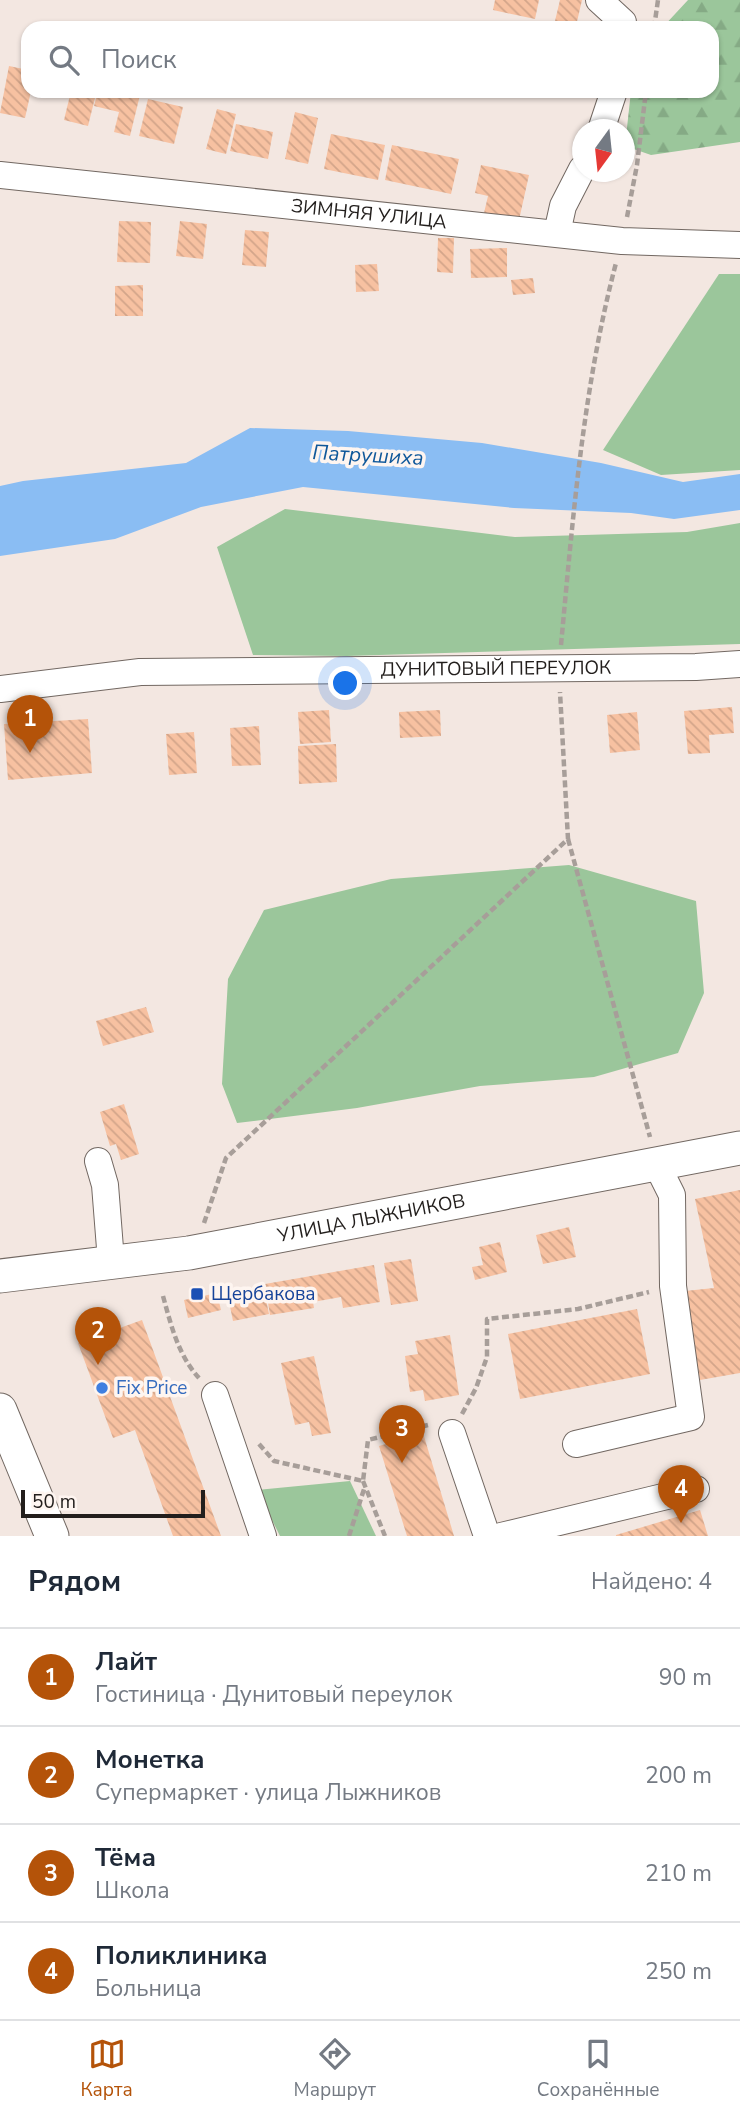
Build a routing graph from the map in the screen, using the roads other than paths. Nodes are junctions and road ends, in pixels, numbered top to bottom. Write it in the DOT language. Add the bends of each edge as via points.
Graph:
graph roads {
  1 [pos="599,0"];
  2 [pos="619,21"];
  3 [pos="612,98"];
  4 [pos="605,119"];
  5 [pos="0,175"];
  6 [pos="576,182"];
  7 [pos="557,233"];
  8 [pos="740,245"];
  9 [pos="740,664"];
  10 [pos="0,689"];
  11 [pos="740,1148"];
  12 [pos="98,1161"];
  13 [pos="657,1165"];
  14 [pos="111,1261"];
  15 [pos="0,1276"];
  16 [pos="215,1395"];
  17 [pos="0,1410"];
  18 [pos="443,1428"];
  19 [pos="576,1444"];
  20 [pos="696,1489"];
  21 [pos="52,1536"];
  22 [pos="264,1536"];
  23 [pos="487,1536"];
  24 [pos="501,1536"];
  1 -- 2 [label="street"];
  3 -- 4 [label="street"];
  5 -- 7 [label="street, ЗИМНЯЯ УЛИЦА"];
  6 -- 7 [label="street" via="563,206"];
  7 -- 8 [label="street, ЗИМНЯЯ УЛИЦА" via="622,241"];
  9 -- 10 [label="street, ДУНИТОВЫЙ ПЕРЕУЛОК" via="140,672"];
  11 -- 13 [label="main road, УЛИЦА ЛЫЖНИКОВ"];
  12 -- 14 [label="street" via="105,1185"];
  13 -- 14 [label="main road, УЛИЦА ЛЫЖНИКОВ" via="189,1253"];
  13 -- 19 [label="street" via="672,1195 673,1286 691,1417"];
  14 -- 15 [label="main road, УЛИЦА ЛЫЖНИКОВ"];
  16 -- 22 [label="street"];
  17 -- 21 [label="main road"];
  18 -- 23 [label="street"];
  20 -- 24 [label="street"];
}
